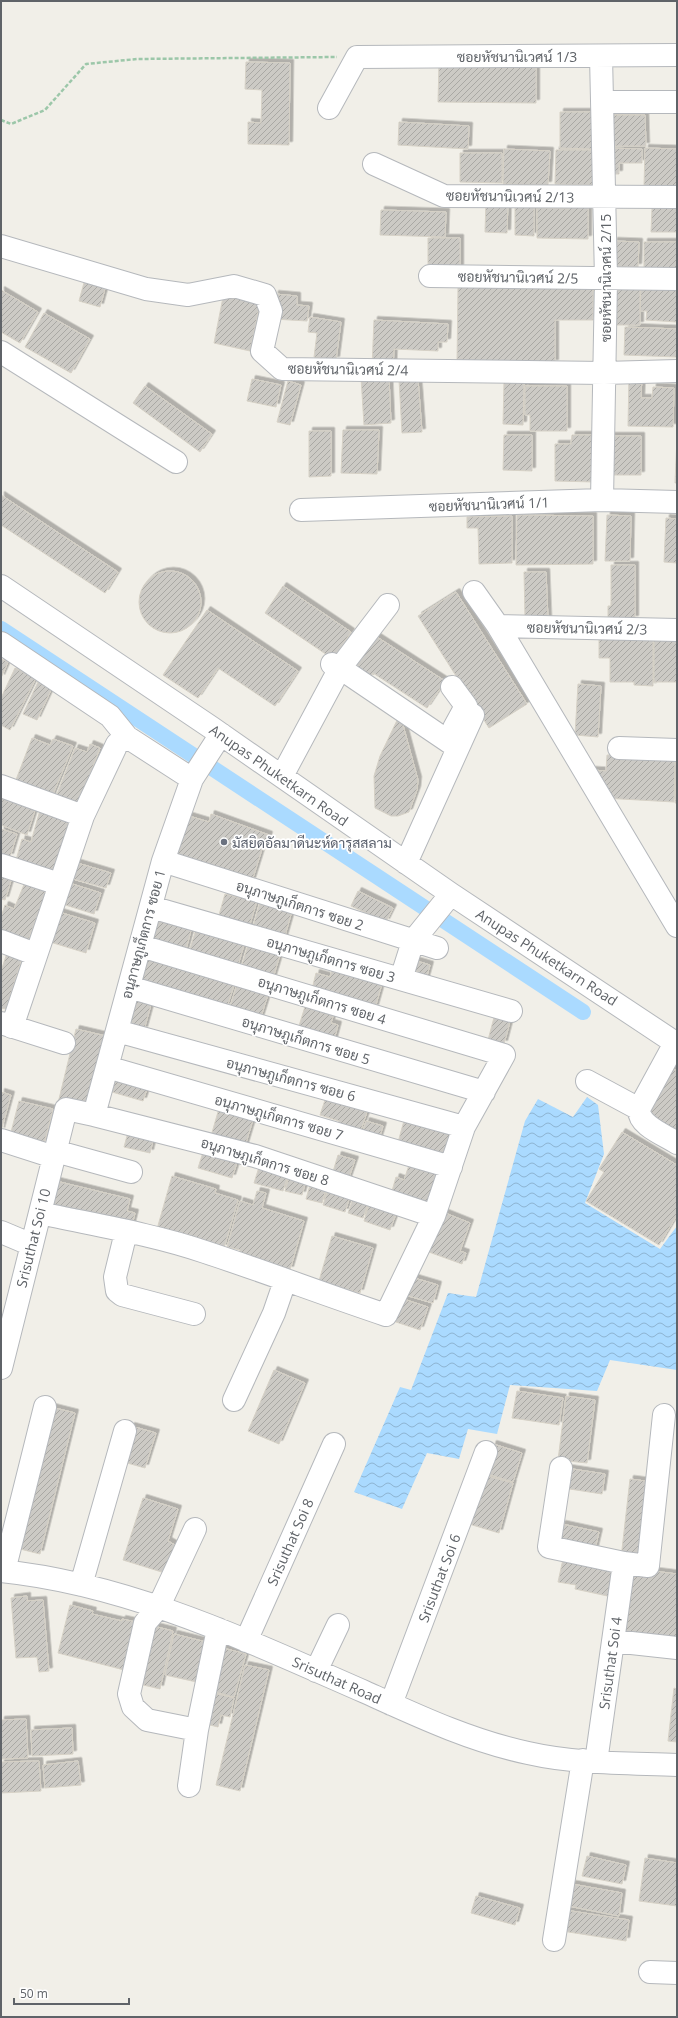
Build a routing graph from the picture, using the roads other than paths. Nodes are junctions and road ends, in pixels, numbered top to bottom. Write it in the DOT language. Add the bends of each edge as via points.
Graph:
graph roads {
  1 [pos="677,55"];
  2 [pos="601,56"];
  3 [pos="602,102"];
  4 [pos="677,102"];
  5 [pos="329,108"];
  6 [pos="374,164"];
  7 [pos="677,197"];
  8 [pos="605,198"];
  9 [pos="1,246"];
  10 [pos="430,276"];
  11 [pos="606,279"];
  12 [pos="677,279"];
  13 [pos="1,352"];
  14 [pos="677,371"];
  15 [pos="604,372"];
  16 [pos="176,462"];
  17 [pos="602,500"];
  18 [pos="677,502"];
  19 [pos="301,510"];
  20 [pos="1,586"];
  21 [pos="474,592"];
  22 [pos="388,605"];
  23 [pos="498,626"];
  24 [pos="677,630"];
  25 [pos="1,643"];
  26 [pos="336,666"];
  27 [pos="452,687"];
  28 [pos="473,715"];
  29 [pos="222,734"];
  30 [pos="127,737"];
  31 [pos="452,744"];
  32 [pos="619,748"];
  33 [pos="677,750"];
  34 [pos="282,776"];
  35 [pos="192,779"];
  36 [pos="1,786"];
  37 [pos="83,816"];
  38 [pos="163,862"];
  39 [pos="406,863"];
  40 [pos="1,865"];
  41 [pos="59,884"];
  42 [pos="451,894"];
  43 [pos="152,907"];
  44 [pos="677,926"];
  45 [pos="1,941"];
  46 [pos="413,941"];
  47 [pos="141,946"];
  48 [pos="437,948"];
  49 [pos="36,954"];
  50 [pos="401,980"];
  51 [pos="129,987"];
  52 [pos="511,1011"];
  53 [pos="7,1025"];
  54 [pos="117,1031"];
  55 [pos="64,1043"];
  56 [pos="676,1043"];
  57 [pos="107,1067"];
  58 [pos="587,1081"];
  59 [pos="484,1092"];
  60 [pos="639,1109"];
  61 [pos="94,1115"];
  62 [pos="464,1126"];
  63 [pos="1,1140"];
  64 [pos="677,1143"];
  65 [pos="54,1154"];
  66 [pos="451,1167"];
  67 [pos="130,1172"];
  68 [pos="40,1214"];
  69 [pos="434,1216"];
  70 [pos="1,1232"];
  71 [pos="126,1232"];
  72 [pos="32,1245"];
  73 [pos="285,1281"];
  74 [pos="7,1314"];
  75 [pos="194,1314"];
  76 [pos="1,1368"];
  77 [pos="234,1400"];
  78 [pos="45,1407"];
  79 [pos="664,1415"];
  80 [pos="125,1431"];
  81 [pos="334,1444"];
  82 [pos="486,1452"];
  83 [pos="561,1468"];
  84 [pos="195,1528"];
  85 [pos="624,1563"];
  86 [pos="3,1571"];
  87 [pos="81,1586"];
  88 [pos="158,1608"];
  89 [pos="338,1625"];
  90 [pos="218,1629"];
  91 [pos="246,1641"];
  92 [pos="613,1641"];
  93 [pos="677,1648"];
  94 [pos="316,1671"];
  95 [pos="391,1704"];
  96 [pos="197,1730"];
  97 [pos="590,1761"];
  98 [pos="677,1765"];
  99 [pos="190,1786"];
  100 [pos="554,1940"];
  101 [pos="650,1972"];
  102 [pos="677,1974"];
  1 -- 2 [label="street, ซอยหัชนานิเวศน์ 1/3"];
  2 -- 3 [label="street, ซอยหัชนานิเวศน์ 2/15"];
  2 -- 5 [label="street, ซอยหัชนานิเวศน์ 1/3" via="358,57"];
  3 -- 4 [label="street"];
  3 -- 8 [label="street, ซอยหัชนานิเวศน์ 2/15"];
  6 -- 8 [label="street, ซอยหัชนานิเวศน์ 2/13" via="444,196"];
  7 -- 8 [label="street, ซอยหัชนานิเวศน์ 2/13"];
  8 -- 11 [label="street, ซอยหัชนานิเวศน์ 2/15"];
  9 -- 15 [label="street, ซอยหัชนานิเวศน์ 2/4" via="146,289 188,295 234,286 265,295 271,311 262,351 282,369"];
  10 -- 11 [label="street, ซอยหัชนานิเวศน์ 2/5"];
  11 -- 12 [label="street, ซอยหัชนานิเวศน์ 2/5"];
  11 -- 15 [label="street, ซอยหัชนานิเวศน์ 2/15"];
  13 -- 16 [label="street"];
  14 -- 15 [label="street"];
  15 -- 17 [label="street, ซอยหัชนานิเวศน์ 2/15"];
  17 -- 18 [label="street, ซอยหัชนานิเวศน์ 1/1"];
  17 -- 19 [label="street, ซอยหัชนานิเวศน์ 1/1"];
  20 -- 29 [label="street, Anupas Phuketkarn Road"];
  21 -- 23 [label="street"];
  22 -- 26 [label="street"];
  23 -- 24 [label="street, ซอยหัชนานิเวศน์ 2/3"];
  23 -- 44 [label="street"];
  25 -- 30 [label="street" via="110,716"];
  26 -- 31 [label="street"];
  26 -- 34 [label="street"];
  27 -- 31 [label="street" via="466,706"];
  28 -- 31 [label="street"];
  29 -- 34 [label="street, Anupas Phuketkarn Road"];
  29 -- 35 [label="street, อนุภาษภูเก็ตการ ซอย 1"];
  30 -- 35 [label="street"];
  30 -- 37 [label="street" via="117,744"];
  31 -- 39 [label="street"];
  32 -- 33 [label="street"];
  34 -- 39 [label="street, Anupas Phuketkarn Road"];
  35 -- 38 [label="street, อนุภาษภูเก็ตการ ซอย 1"];
  36 -- 37 [label="street"];
  37 -- 41 [label="street"];
  38 -- 43 [label="street, อนุภาษภูเก็ตการ ซอย 1"];
  38 -- 46 [label="street, อนุภาษภูเก็ตการ ซอย 2"];
  39 -- 42 [label="street, Anupas Phuketkarn Road"];
  40 -- 41 [label="street"];
  41 -- 49 [label="street"];
  42 -- 46 [label="street"];
  42 -- 56 [label="street, Anupas Phuketkarn Road"];
  43 -- 47 [label="street, อนุภาษภูเก็ตการ ซอย 1"];
  43 -- 50 [label="street, อนุภาษภูเก็ตการ ซอย 3"];
  45 -- 49 [label="street"];
  46 -- 48 [label="street, อนุภาษภูเก็ตการ ซอย 2"];
  46 -- 50 [label="street"];
  47 -- 51 [label="street, อนุภาษภูเก็ตการ ซอย 1"];
  47 -- 59 [label="street, อนุภาษภูเก็ตการ ซอย 4" via="504,1055"];
  49 -- 53 [label="street"];
  50 -- 52 [label="street, อนุภาษภูเก็ตการ ซอย 3"];
  51 -- 54 [label="street, อนุภาษภูเก็ตการ ซอย 1"];
  51 -- 59 [label="street, อนุภาษภูเก็ตการ ซอย 5"];
  53 -- 55 [label="street"];
  54 -- 57 [label="street, อนุภาษภูเก็ตการ ซอย 1"];
  54 -- 62 [label="street, อนุภาษภูเก็ตการ ซอย 6"];
  56 -- 60 [label="street"];
  57 -- 61 [label="street, อนุภาษภูเก็ตการ ซอย 1"];
  57 -- 66 [label="street, อนุภาษภูเก็ตการ ซอย 7"];
  58 -- 60 [label="street"];
  59 -- 62 [label="street"];
  60 -- 64 [label="street" via="642,1122"];
  61 -- 65 [label="street, Srisuthat Soi 10" via="66,1109"];
  61 -- 69 [label="street, อนุภาษภูเก็ตการ ซอย 8" via="255,1156"];
  62 -- 66 [label="street"];
  63 -- 65 [label="street"];
  65 -- 67 [label="street"];
  65 -- 68 [label="street, Srisuthat Soi 10"];
  66 -- 69 [label="street"];
  68 -- 71 [label="street"];
  68 -- 72 [label="street, Srisuthat Soi 10"];
  69 -- 73 [label="street" via="386,1315"];
  70 -- 72 [label="street"];
  71 -- 73 [label="street" via="205,1252"];
  71 -- 75 [label="street" via="115,1277 117,1292"];
  72 -- 74 [label="street, Srisuthat Soi 10"];
  73 -- 77 [label="street" via="274,1312"];
  74 -- 76 [label="street, Srisuthat Soi 10"];
  78 -- 86 [label="street"];
  79 -- 85 [label="street" via="648,1566"];
  80 -- 87 [label="street"];
  81 -- 91 [label="street, Srisuthat Soi 8"];
  82 -- 95 [label="street, Srisuthat Soi 6"];
  83 -- 85 [label="street" via="549,1547"];
  84 -- 88 [label="street"];
  85 -- 92 [label="street, Srisuthat Soi 4"];
  86 -- 87 [label="street, Srisuthat Road"];
  87 -- 88 [label="street, Srisuthat Road"];
  88 -- 90 [label="street, Srisuthat Road"];
  88 -- 96 [label="street" via="145,1623 129,1694 133,1706 147,1720"];
  89 -- 94 [label="street"];
  90 -- 91 [label="street, Srisuthat Road"];
  90 -- 96 [label="street"];
  91 -- 94 [label="street, Srisuthat Road"];
  92 -- 93 [label="street"];
  92 -- 97 [label="street, Srisuthat Soi 4"];
  94 -- 95 [label="street, Srisuthat Road"];
  95 -- 97 [label="street, Srisuthat Road" via="445,1728 528,1754"];
  96 -- 99 [label="street"];
  97 -- 98 [label="street, Srisuthat Road"];
  97 -- 100 [label="street, Srisuthat Soi 4"];
  101 -- 102 [label="street"];
}
